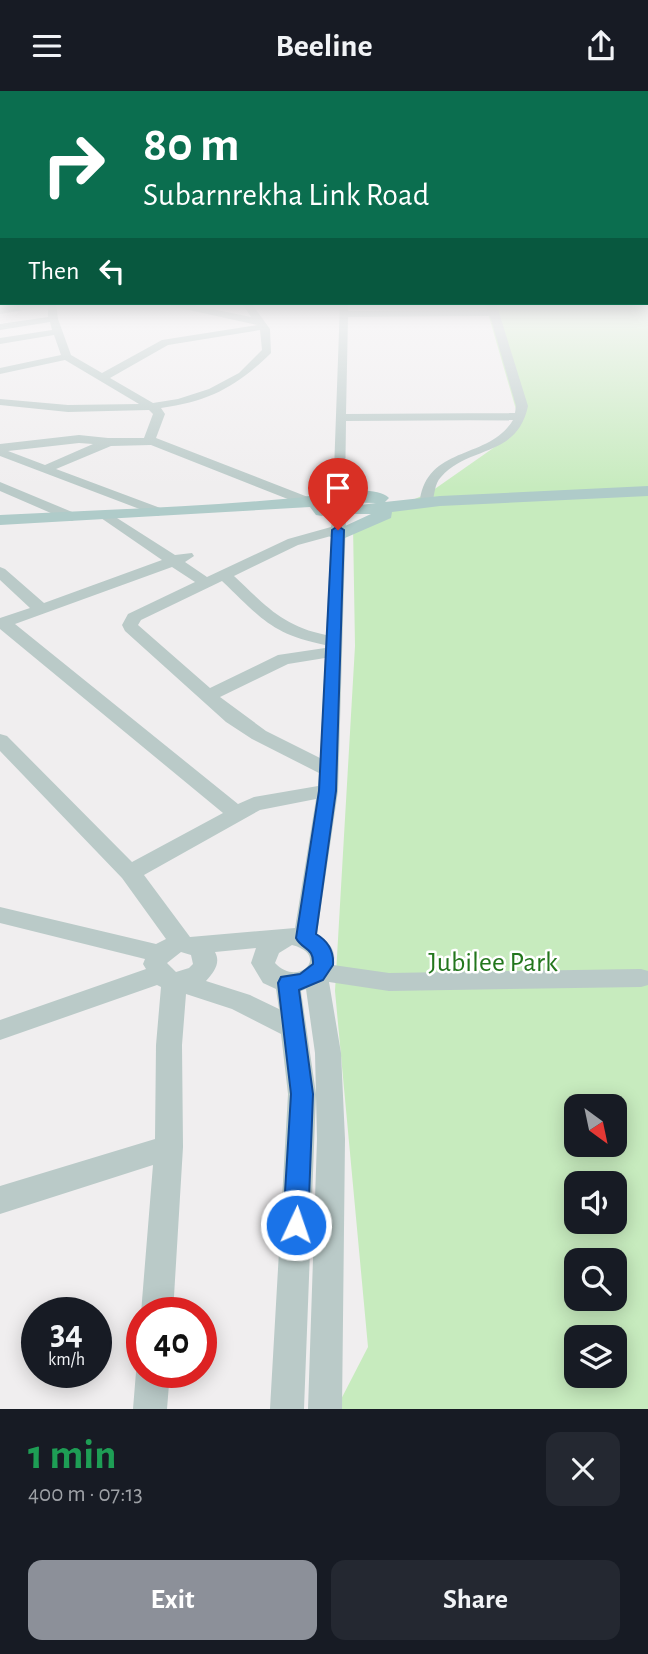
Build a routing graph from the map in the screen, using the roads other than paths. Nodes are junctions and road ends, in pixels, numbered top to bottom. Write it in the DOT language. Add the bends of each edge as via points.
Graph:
graph roads {
  1 [pos="34,365"];
  2 [pos="79,365"];
  3 [pos="125,365"];
  4 [pos="253,365"];
  5 [pos="342,365"];
  6 [pos="509,365"];
  7 [pos="0,371"];
  8 [pos="101,378"];
  9 [pos="0,402"];
  10 [pos="149,406"];
  11 [pos="520,417"];
  12 [pos="340,418"];
  13 [pos="109,442"];
  14 [pos="152,442"];
  15 [pos="0,450"];
  16 [pos="45,469"];
  17 [pos="0,486"];
  18 [pos="648,491"];
  19 [pos="433,501"];
  20 [pos="405,505"];
  21 [pos="335,511"];
  22 [pos="158,512"];
  23 [pos="106,515"];
  24 [pos="72,517"];
  25 [pos="0,520"];
  26 [pos="179,559"];
  27 [pos="0,572"];
  28 [pos="224,575"];
  29 [pos="206,583"];
  30 [pos="40,608"];
  31 [pos="2,624"];
  32 [pos="334,647"];
  33 [pos="208,696"];
  34 [pos="0,740"];
  35 [pos="328,781"];
  36 [pos="235,812"];
  37 [pos="130,873"];
  38 [pos="0,915"];
  39 [pos="298,937"];
  40 [pos="189,944"];
  41 [pos="318,972"];
  42 [pos="168,973"];
  43 [pos="641,978"];
  44 [pos="288,983"];
  45 [pos="294,1028"];
  46 [pos="0,1030"];
  47 [pos="169,1147"];
  48 [pos="0,1200"];
  49 [pos="158,1297"];
  50 [pos="152,1388"];
  51 [pos="150,1409"];
  52 [pos="287,1409"];
  53 [pos="325,1409"];
  1 -- 7 [label="street"];
  2 -- 8 [label="street"];
  3 -- 8 [label="street"];
  4 -- 10 [label="street" via="234,382 201,396"];
  5 -- 12 [label="street"];
  6 -- 11 [label="street" via="522,406"];
  8 -- 10 [label="street"];
  9 -- 10 [label="street" via="88,409"];
  10 -- 14 [label="street" via="159,414"];
  11 -- 12 [label="street"];
  11 -- 19 [label="street" via="498,442 434,475 429,485"];
  12 -- 21 [label="street"];
  13 -- 14 [label="street"];
  13 -- 15 [label="street" via="79,439"];
  13 -- 16 [label="street"];
  14 -- 21 [label="street"];
  15 -- 16 [label="street"];
  16 -- 22 [label="street"];
  17 -- 24 [label="street"];
  18 -- 19 [label="main road"];
  19 -- 20 [label="main road"];
  19 -- 21 [label="main road"];
  20 -- 21 [label="main road"];
  20 -- 21 [label="main road"];
  21 -- 22 [label="main road" via="265,506"];
  21 -- 28 [label="street" via="293,542"];
  21 -- 32 [label="street"];
  22 -- 23 [label="main road"];
  23 -- 24 [label="main road"];
  23 -- 26 [label="street"];
  24 -- 25 [label="main road"];
  26 -- 29 [label="street"];
  26 -- 30 [label="street"];
  27 -- 30 [label="street"];
  28 -- 29 [label="street"];
  28 -- 32 [label="street" via="277,624"];
  29 -- 33 [label="street" via="134,617 130,625"];
  30 -- 31 [label="street"];
  31 -- 36 [label="street"];
  32 -- 33 [label="street" via="284,659"];
  32 -- 35 [label="street"];
  33 -- 35 [label="street"];
  34 -- 37 [label="street"];
  35 -- 36 [label="street"];
  35 -- 39 [label="street"];
  36 -- 37 [label="street"];
  37 -- 40 [label="street"];
  38 -- 42 [label="street"];
  39 -- 40 [label="street"];
  39 -- 41 [label="street" via="317,944 324,954"];
  39 -- 44 [label="street" via="277,940 262,958 265,970"];
  40 -- 42 [label="street" via="169,946"];
  40 -- 42 [label="street" via="204,952 203,971 192,979"];
  41 -- 43 [label="street" via="389,982"];
  41 -- 44 [label="street"];
  41 -- 53 [label="street" via="328,1053 331,1139"];
  42 -- 45 [label="street"];
  42 -- 46 [label="street"];
  42 -- 47 [label="street"];
  44 -- 45 [label="street"];
  45 -- 52 [label="street" via="302,1094"];
  47 -- 48 [label="street"];
  47 -- 49 [label="street"];
  50 -- 51 [label="street"];
}
